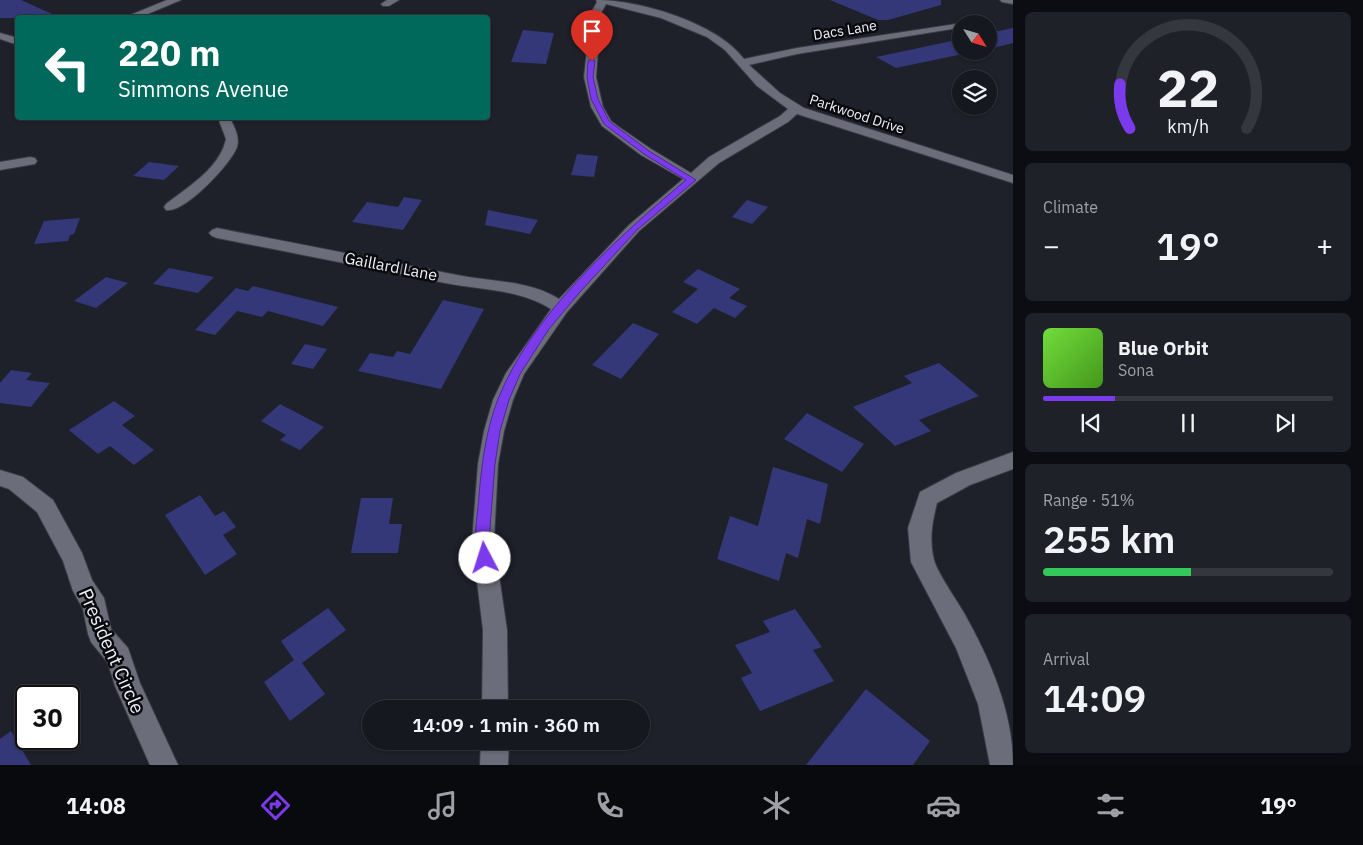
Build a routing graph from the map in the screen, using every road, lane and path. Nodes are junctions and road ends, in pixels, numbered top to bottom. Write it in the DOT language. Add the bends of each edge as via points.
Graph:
graph roads {
  1 [pos="176,0"];
  2 [pos="602,0"];
  3 [pos="1005,0"];
  4 [pos="1013,1"];
  5 [pos="134,15"];
  6 [pos="952,26"];
  7 [pos="0,36"];
  8 [pos="15,41"];
  9 [pos="742,63"];
  10 [pos="796,109"];
  11 [pos="225,120"];
  12 [pos="30,161"];
  13 [pos="0,166"];
  14 [pos="692,180"];
  15 [pos="1013,180"];
  16 [pos="171,207"];
  17 [pos="217,233"];
  18 [pos="561,308"];
  19 [pos="1013,460"];
  20 [pos="0,478"];
  21 [pos="495,700"];
  22 [pos="495,750"];
  23 [pos="164,765"];
  24 [pos="494,765"];
  25 [pos="1004,765"];
  1 -- 5 [label="street"];
  2 -- 9 [label="street, Parkwood Drive" via="699,30 722,42"];
  2 -- 14 [label="street" via="596,13 590,77 597,107 606,123 615,130"];
  3 -- 4 [label="street"];
  6 -- 9 [label="street, Dacs Lane"];
  7 -- 8 [label="street"];
  9 -- 10 [label="street, Parkwood Drive" via="775,95"];
  10 -- 14 [label="street" via="714,160"];
  10 -- 15 [label="street, Parkwood Drive"];
  11 -- 16 [label="street" via="232,140 228,152 199,185"];
  12 -- 13 [label="street"];
  14 -- 18 [label="street" via="634,228"];
  17 -- 18 [label="street, Gaillard Lane" via="516,289 542,296"];
  18 -- 21 [label="street" via="515,374 503,400 492,439 483,540 495,630"];
  19 -- 25 [label="street" via="928,498 919,528 923,562 967,643 991,704"];
  20 -- 23 [label="street, President Circle" via="16,483 45,506 74,560 81,584 95,606 100,634 119,657 128,686"];
  22 -- 24 [label="street"];
}
